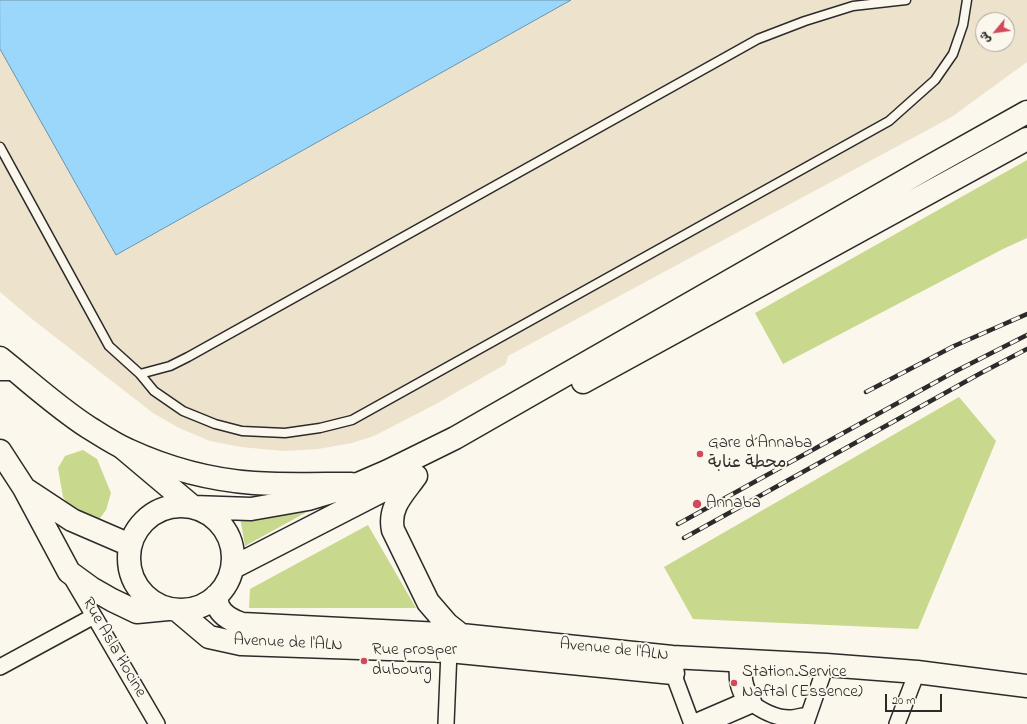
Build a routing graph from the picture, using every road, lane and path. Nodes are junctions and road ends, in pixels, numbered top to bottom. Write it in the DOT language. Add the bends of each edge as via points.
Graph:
graph roads {
  1 [pos="906,0"];
  2 [pos="967,0"];
  3 [pos="1027,112"];
  4 [pos="1022,145"];
  5 [pos="0,147"];
  6 [pos="4,365"];
  7 [pos="140,374"];
  8 [pos="123,448"];
  9 [pos="0,451"];
  10 [pos="420,471"];
  11 [pos="12,479"];
  12 [pos="358,484"];
  13 [pos="193,507"];
  14 [pos="130,545"];
  15 [pos="232,568"];
  16 [pos="69,572"];
  17 [pos="216,596"];
  18 [pos="172,609"];
  19 [pos="137,612"];
  20 [pos="94,616"];
  21 [pos="209,637"];
  22 [pos="455,643"];
  23 [pos="741,661"];
  24 [pos="672,665"];
  25 [pos="826,665"];
  26 [pos="0,668"];
  27 [pos="917,672"];
  28 [pos="1027,686"];
  29 [pos="750,702"];
  30 [pos="807,719"];
  31 [pos="774,720"];
  32 [pos="157,724"];
  33 [pos="446,724"];
  34 [pos="692,724"];
  35 [pos="699,724"];
  36 [pos="897,724"];
  1 -- 7 [label="lane" via="853,6 758,39 188,357 170,366"];
  2 -- 7 [label="lane" via="964,24 953,54 935,80 888,121 352,420 285,433 242,431 215,424 183,411 154,391"];
  3 -- 12 [label="main road" via="454,438"];
  4 -- 10 [label="main road"];
  5 -- 7 [label="lane" via="109,346"];
  6 -- 8 [label="main road" via="88,427"];
  8 -- 12 [label="main road" via="167,466 229,480 253,483"];
  8 -- 13 [label="main road"];
  9 -- 11 [label="main road, Rue Asla Hocine"];
  10 -- 15 [label="main road"];
  10 -- 22 [label="main road" via="398,500 393,509 391,523 428,602 447,624"];
  11 -- 14 [label="main road" via="72,520"];
  11 -- 16 [label="main road, Rue Asla Hocine"];
  12 -- 13 [label="main road" via="308,499 251,509"];
  13 -- 14 [label="main road" via="176,506 161,509 147,518 136,530"];
  13 -- 15 [label="main road" via="208,513 220,523 228,537 232,552"];
  14 -- 18 [label="main road" via="128,562 132,578 141,592 153,602"];
  15 -- 17 [label="main road" via="224,588"];
  16 -- 19 [label="main road, Rue Asla Hocine" via="91,588"];
  16 -- 20 [label="street, Rue Asla Hocine"];
  17 -- 18 [label="main road" via="205,604 191,609"];
  17 -- 22 [label="main road, Avenue de l'ALN" via="218,607 223,613 242,624"];
  18 -- 19 [label="main road"];
  18 -- 21 [label="main road, Avenue de l'ALN"];
  19 -- 21 [label="main road, Rue Asla Hocine"];
  20 -- 26 [label="street"];
  20 -- 32 [label="street, Rue Asla Hocine"];
  21 -- 22 [label="main road, Avenue de l'ALN" via="241,644"];
  22 -- 24 [label="main road, Avenue de l'ALN"];
  22 -- 33 [label="street"];
  23 -- 24 [label="main road, Avenue de l'ALN"];
  23 -- 25 [label="main road, Avenue de l'ALN"];
  23 -- 29 [label="main road" via="741,682"];
  24 -- 34 [label="street"];
  25 -- 27 [label="main road, Avenue de l'ALN"];
  25 -- 30 [label="street"];
  27 -- 28 [label="main road, Avenue de l'ALN"];
  27 -- 36 [label="street"];
  29 -- 31 [label="street"];
  29 -- 35 [label="main road"];
  30 -- 31 [label="street"];
}
